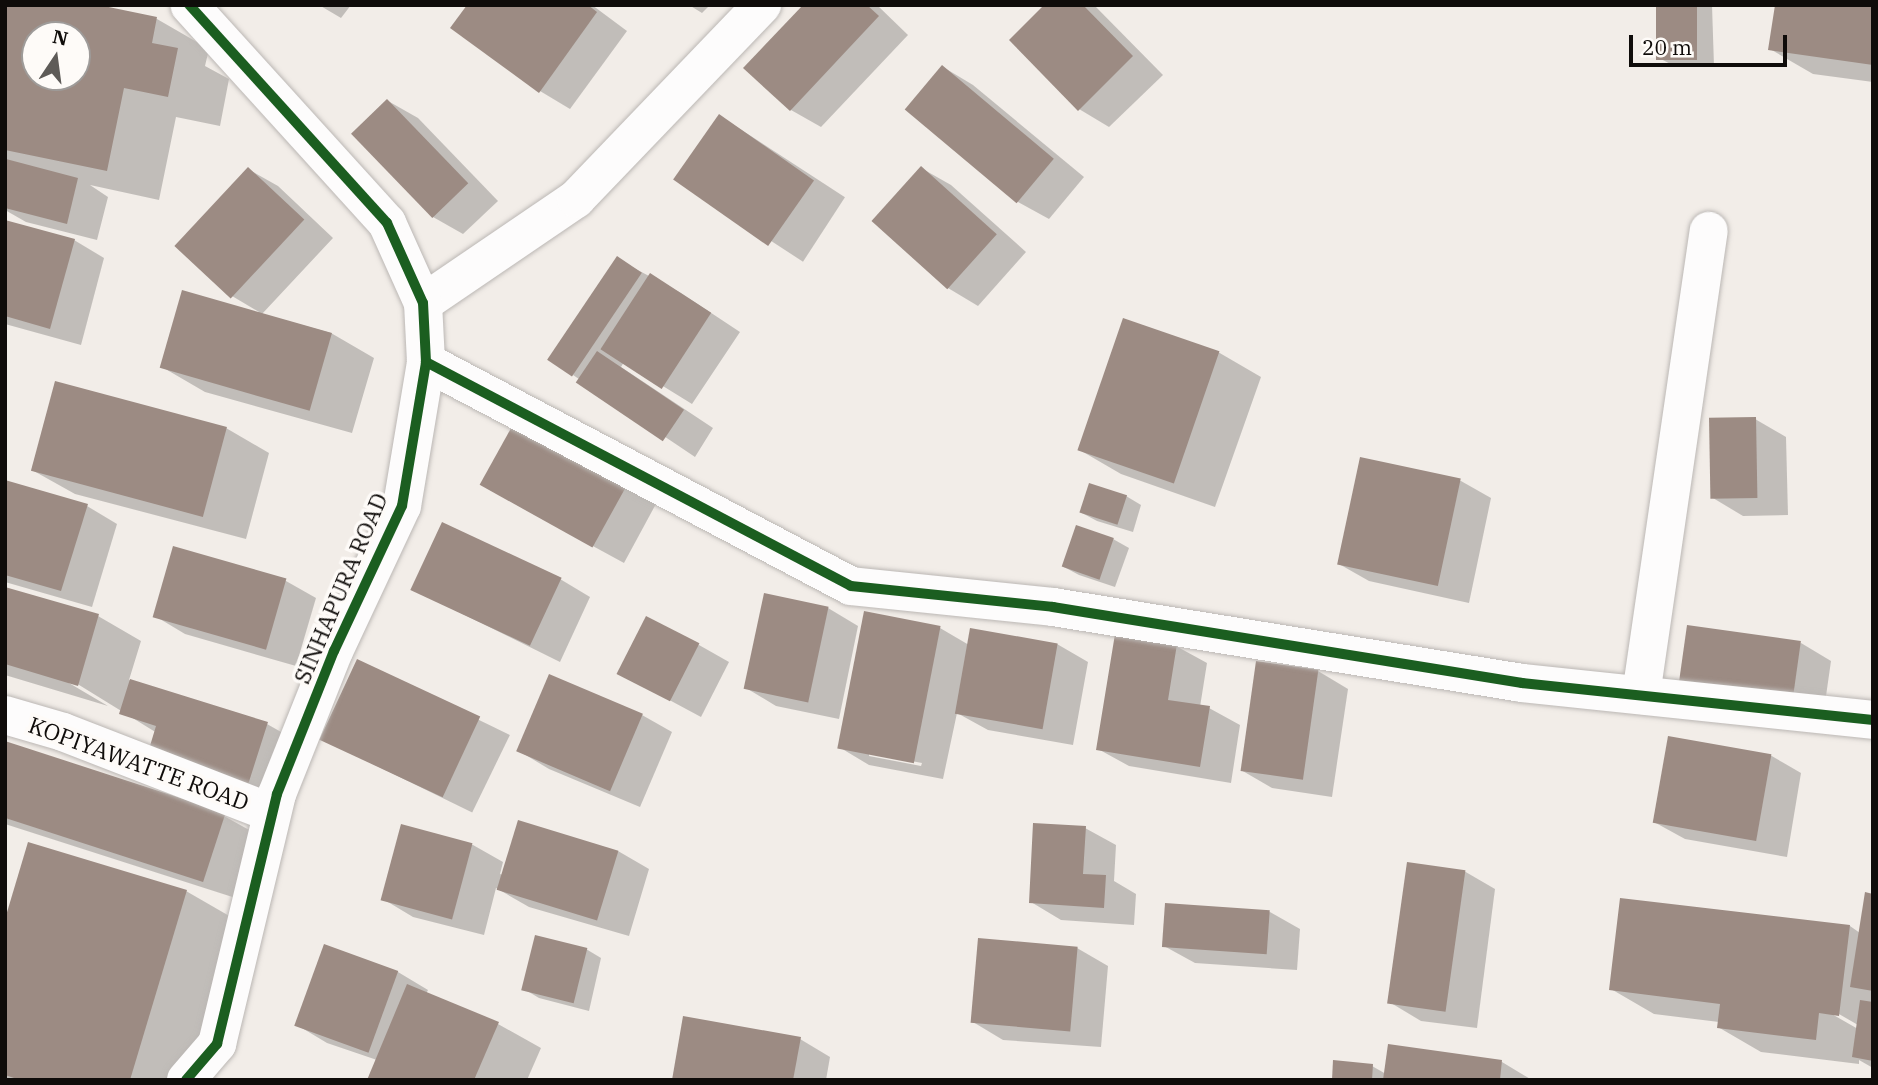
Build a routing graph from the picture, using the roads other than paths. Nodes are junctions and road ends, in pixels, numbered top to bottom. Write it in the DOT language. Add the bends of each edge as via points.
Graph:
graph roads {
  1 [pos="189,5"];
  2 [pos="762,5"];
  3 [pos="1709,231"];
  4 [pos="423,303"];
  5 [pos="426,362"];
  6 [pos="1641,695"];
  7 [pos="5,715"];
  8 [pos="1873,720"];
  9 [pos="272,813"];
  10 [pos="186,1080"];
  1 -- 4 [label="street, SINHAPURA ROAD" via="387,223"];
  2 -- 4 [label="street" via="576,200"];
  3 -- 6 [label="street"];
  4 -- 5 [label="street, SINHAPURA ROAD"];
  5 -- 6 [label="street" via="851,586 1053,607 1521,682"];
  5 -- 9 [label="street, SINHAPURA ROAD" via="402,506 334,651"];
  6 -- 8 [label="street"];
  7 -- 9 [label="street, KOPIYAWATTE ROAD" via="63,732"];
  9 -- 10 [label="street, SINHAPURA ROAD" via="217,1044"];
}
